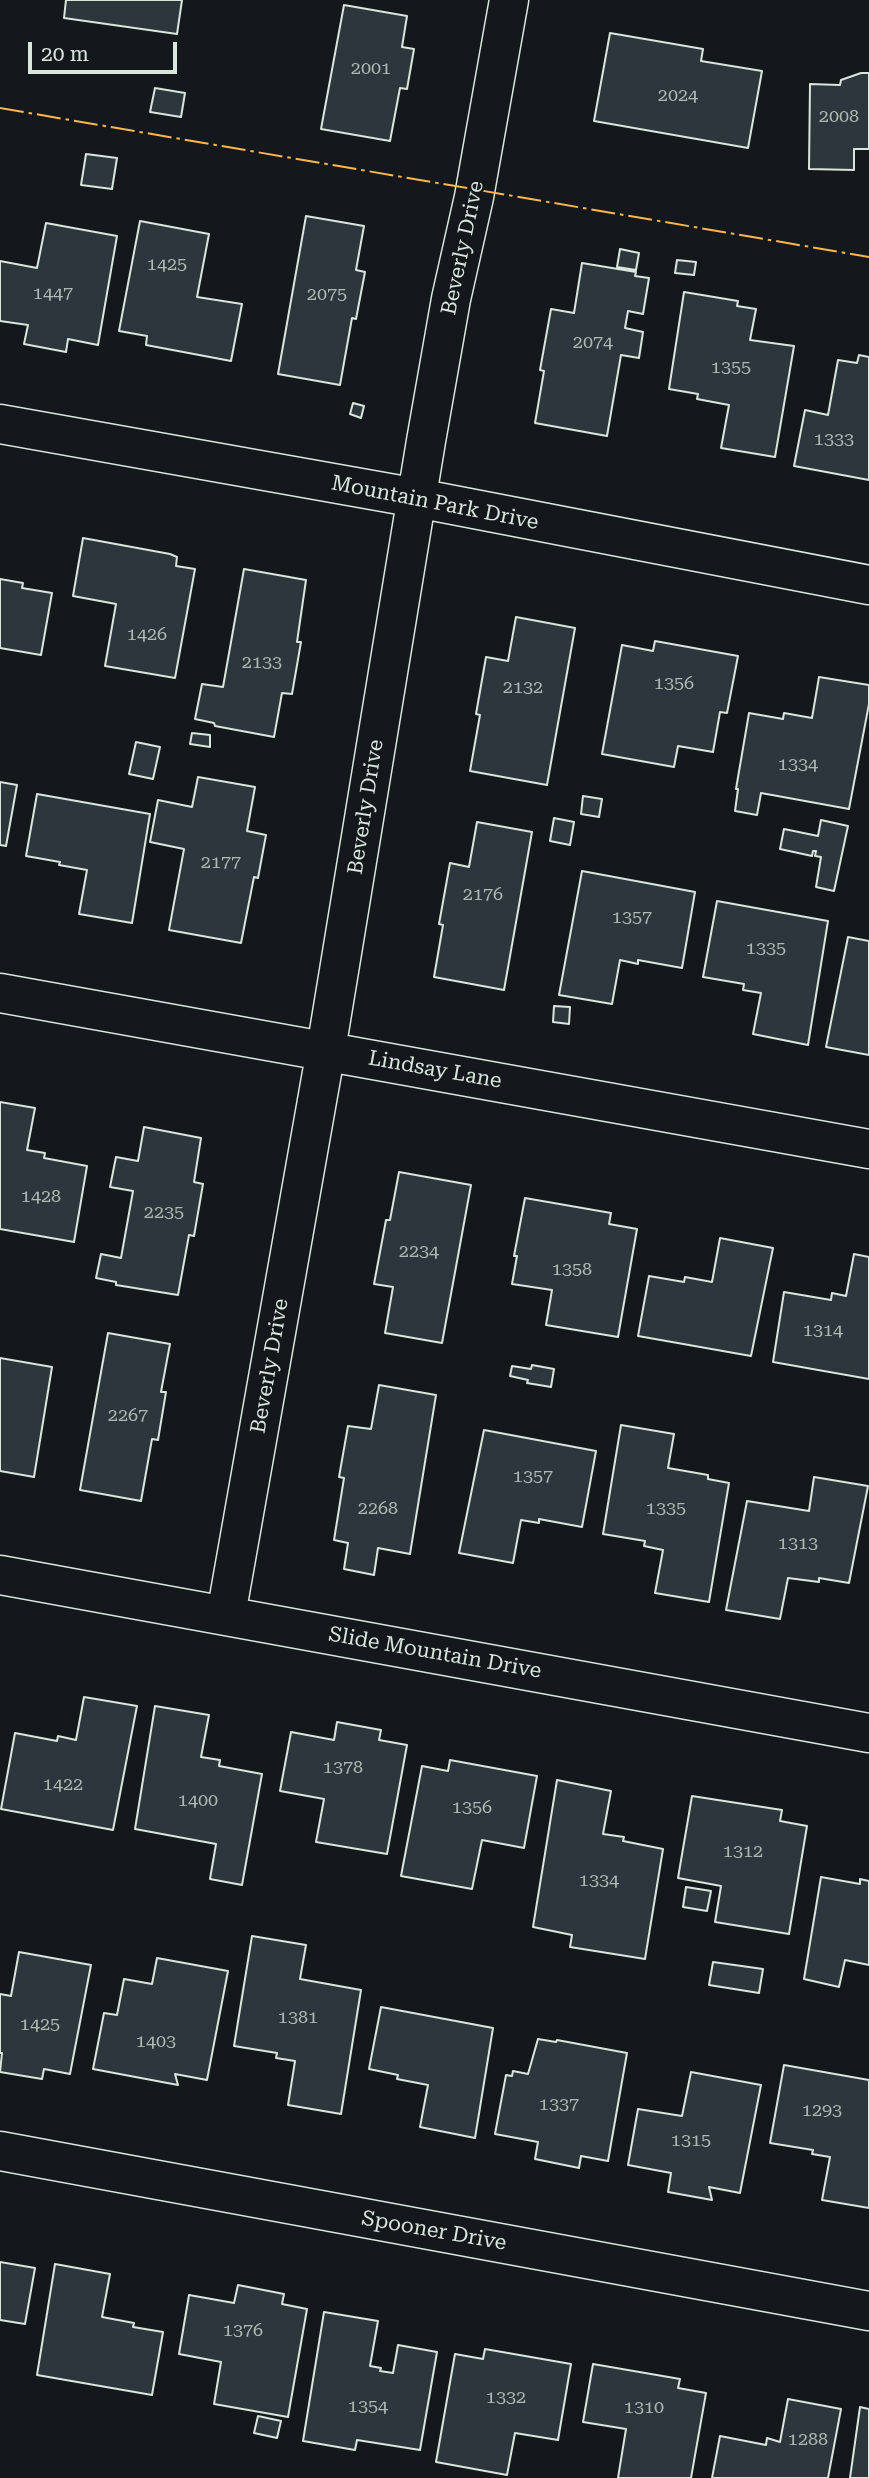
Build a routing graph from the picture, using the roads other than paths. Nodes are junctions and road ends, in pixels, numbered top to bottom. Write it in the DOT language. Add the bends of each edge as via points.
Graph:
graph roads {
  1 [pos="509,0"];
  2 [pos="0,424"];
  3 [pos="417,498"];
  4 [pos="869,585"];
  5 [pos="0,993"];
  6 [pos="326,1050"];
  7 [pos="869,1149"];
  8 [pos="0,1575"];
  9 [pos="226,1615"];
  10 [pos="869,1733"];
  11 [pos="0,2151"];
  12 [pos="869,2311"];
  1 -- 3 [label="street, Beverly Drive"];
  2 -- 3 [label="street, Mountain Park Drive"];
  3 -- 4 [label="street, Mountain Park Drive"];
  3 -- 6 [label="street, Beverly Drive"];
  5 -- 6 [label="street, Lindsay Lane"];
  6 -- 7 [label="street, Lindsay Lane"];
  6 -- 9 [label="street, Beverly Drive"];
  8 -- 9 [label="street, Slide Mountain Drive"];
  9 -- 10 [label="street, Slide Mountain Drive"];
  11 -- 12 [label="street, Spooner Drive"];
}
